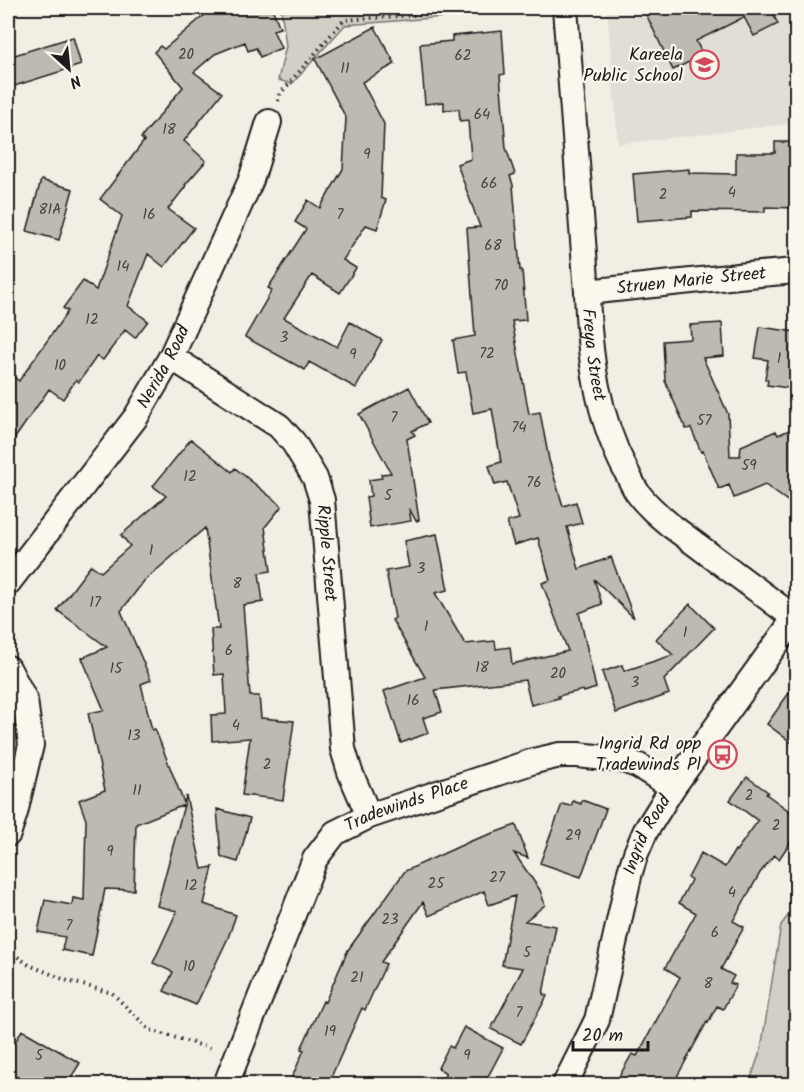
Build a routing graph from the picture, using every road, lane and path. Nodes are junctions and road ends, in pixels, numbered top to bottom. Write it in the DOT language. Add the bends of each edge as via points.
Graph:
graph roads {
  1 [pos="511,8"];
  2 [pos="566,8"];
  3 [pos="269,122"];
  4 [pos="796,271"];
  5 [pos="587,292"];
  6 [pos="171,357"];
  7 [pos="8,583"];
  8 [pos="796,619"];
  9 [pos="8,668"];
  10 [pos="673,787"];
  11 [pos="369,816"];
  12 [pos="8,834"];
  13 [pos="8,950"];
  14 [pos="237,1058"];
  15 [pos="226,1084"];
  16 [pos="565,1084"];
  1 -- 3 [label="path" via="344,20 280,94"];
  2 -- 5 [label="street, Freya Street"];
  3 -- 6 [label="street, Nerida Road" via="251,180"];
  4 -- 5 [label="street, Struen Marie Street"];
  5 -- 8 [label="street, Freya Street" via="590,345 600,403 617,452 637,492 670,525"];
  6 -- 7 [label="street, Nerida Road" via="136,417"];
  6 -- 11 [label="street, Ripple Street" via="279,426 315,478 322,500 343,748"];
  8 -- 10 [label="street, Ingrid Road"];
  9 -- 12 [label="street" via="26,700 31,746"];
  10 -- 11 [label="street, Tradewinds Place" via="623,760 560,755"];
  10 -- 16 [label="street, Ingrid Road" via="636,853 597,1020"];
  11 -- 14 [label="street, Tradewinds Place" via="335,833 315,859"];
  13 -- 14 [label="path" via="29,965 112,993 150,1030"];
  14 -- 15 [label="street, Tradewinds Place"];
}
